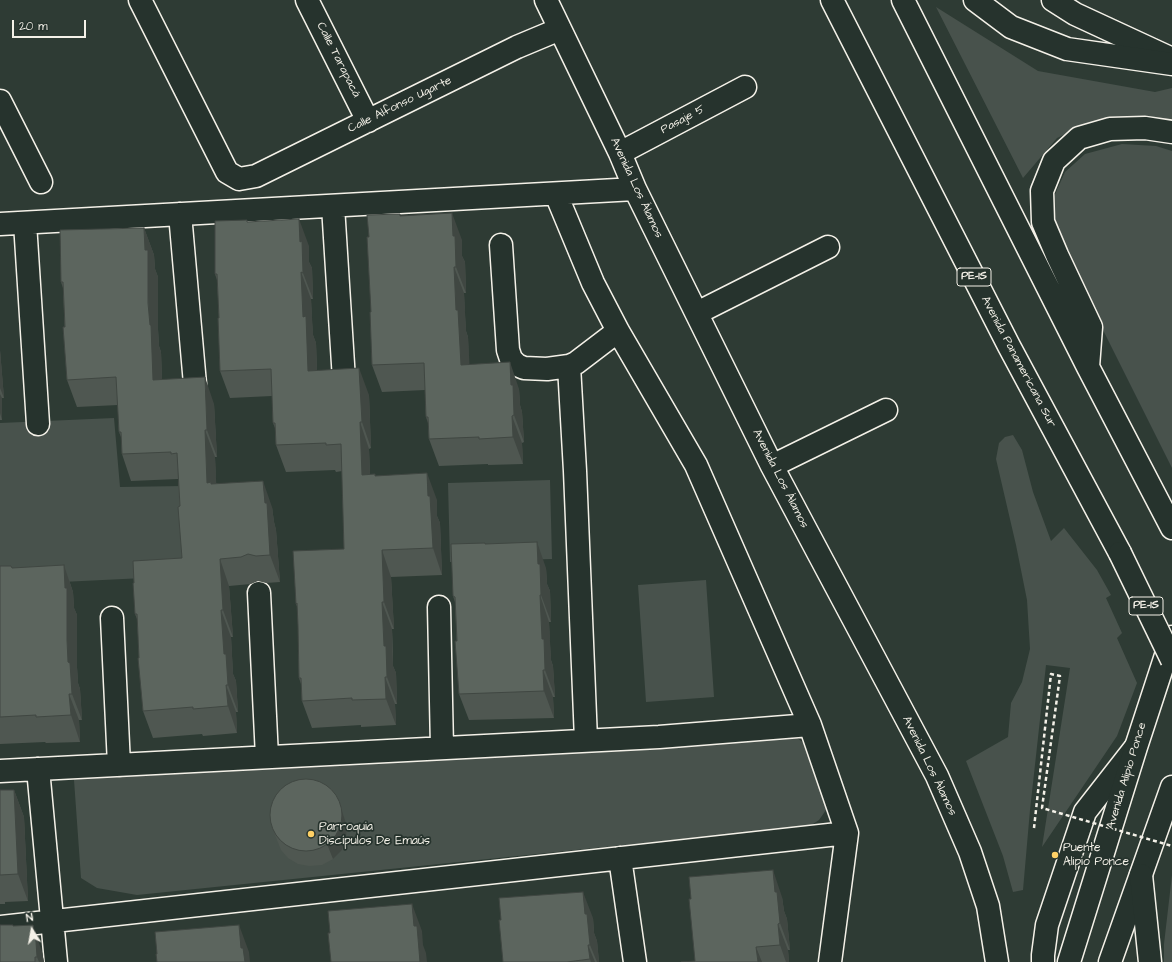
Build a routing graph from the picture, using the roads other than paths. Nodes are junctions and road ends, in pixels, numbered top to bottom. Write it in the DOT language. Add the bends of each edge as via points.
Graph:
graph roads {
  1 [pos="140,0"];
  2 [pos="307,0"];
  3 [pos="546,0"];
  4 [pos="832,0"];
  5 [pos="903,0"];
  6 [pos="974,0"];
  7 [pos="1052,0"];
  8 [pos="560,29"];
  9 [pos="1172,60"];
  10 [pos="1172,64"];
  11 [pos="745,87"];
  12 [pos="0,101"];
  13 [pos="368,121"];
  14 [pos="1172,132"];
  15 [pos="620,153"];
  16 [pos="41,182"];
  17 [pos="635,189"];
  18 [pos="556,194"];
  19 [pos="333,206"];
  20 [pos="180,214"];
  21 [pos="25,223"];
  22 [pos="0,224"];
  23 [pos="501,245"];
  24 [pos="828,246"];
  25 [pos="697,313"];
  26 [pos="618,331"];
  27 [pos="569,366"];
  28 [pos="1088,367"];
  29 [pos="344,380"];
  30 [pos="195,384"];
  31 [pos="886,410"];
  32 [pos="38,424"];
  33 [pos="772,466"];
  34 [pos="1168,521"];
  35 [pos="259,593"];
  36 [pos="438,607"];
  37 [pos="112,618"];
  38 [pos="1172,636"];
  39 [pos="1172,660"];
  40 [pos="810,725"];
  41 [pos="586,740"];
  42 [pos="1136,747"];
  43 [pos="442,748"];
  44 [pos="267,757"];
  45 [pos="118,765"];
  46 [pos="38,769"];
  47 [pos="0,771"];
  48 [pos="1172,787"];
  49 [pos="847,833"];
  50 [pos="620,858"];
  51 [pos="1142,874"];
  52 [pos="53,921"];
  53 [pos="0,927"];
  54 [pos="56,962"];
  55 [pos="635,962"];
  56 [pos="830,962"];
  57 [pos="997,962"];
  58 [pos="1043,962"];
  59 [pos="1069,962"];
  60 [pos="1110,962"];
  61 [pos="1150,962"];
  1 -- 13 [label="main road, Calle Alfonso Ugarte" via="227,172 239,179 256,176"];
  2 -- 13 [label="main road, Calle Tarapacá"];
  3 -- 8 [label="main road, Avenida Los Álamos"];
  4 -- 39 [label="main road, Avenida Panamericana Sur / PE-1S, bridge" via="1009,346 1120,553"];
  5 -- 28 [label="main road"];
  6 -- 10 [label="main road" via="1011,27 1067,49"];
  7 -- 9 [label="main road" via="1075,14"];
  8 -- 13 [label="main road, Calle Alfonso Ugarte" via="517,46"];
  8 -- 15 [label="main road, Avenida Los Álamos"];
  11 -- 15 [label="main road, Pasaje 5"];
  12 -- 16 [label="main road"];
  14 -- 28 [label="main road" via="1145,128 1110,129 1079,138 1054,161 1042,191 1043,222 1092,327"];
  15 -- 17 [label="main road, Avenida Los Álamos"];
  17 -- 18 [label="main road"];
  17 -- 25 [label="main road, Avenida Los Álamos"];
  18 -- 19 [label="main road"];
  18 -- 26 [label="main road" via="593,282"];
  19 -- 20 [label="main road"];
  19 -- 29 [label="main road"];
  20 -- 21 [label="main road"];
  20 -- 30 [label="main road"];
  21 -- 22 [label="main road"];
  21 -- 32 [label="main road"];
  23 -- 27 [label="main road" via="508,350 511,359 524,368 547,369"];
  24 -- 25 [label="main road"];
  25 -- 33 [label="main road, Avenida Los Álamos"];
  26 -- 27 [label="main road"];
  26 -- 40 [label="main road" via="696,465"];
  27 -- 41 [label="main road"];
  28 -- 34 [label="main road"];
  31 -- 33 [label="main road"];
  33 -- 57 [label="main road, Avenida Los Álamos" via="937,776 970,852 988,906"];
  35 -- 44 [label="main road"];
  36 -- 43 [label="main road"];
  37 -- 45 [label="main road"];
  38 -- 42 [label="main road, Avenida Alipio Ponce"];
  40 -- 41 [label="main road"];
  40 -- 49 [label="main road"];
  41 -- 43 [label="main road"];
  42 -- 58 [label="main road" via="1085,812 1047,925"];
  42 -- 59 [label="main road, Avenida Alipio Ponce"];
  43 -- 44 [label="main road"];
  44 -- 45 [label="main road"];
  45 -- 46 [label="main road"];
  46 -- 47 [label="main road"];
  46 -- 52 [label="main road"];
  48 -- 51 [label="main road"];
  49 -- 50 [label="main road"];
  49 -- 56 [label="main road"];
  50 -- 52 [label="main road"];
  50 -- 55 [label="main road"];
  51 -- 60 [label="main road"];
  51 -- 61 [label="main road"];
  52 -- 53 [label="main road"];
  52 -- 54 [label="main road"];
}
